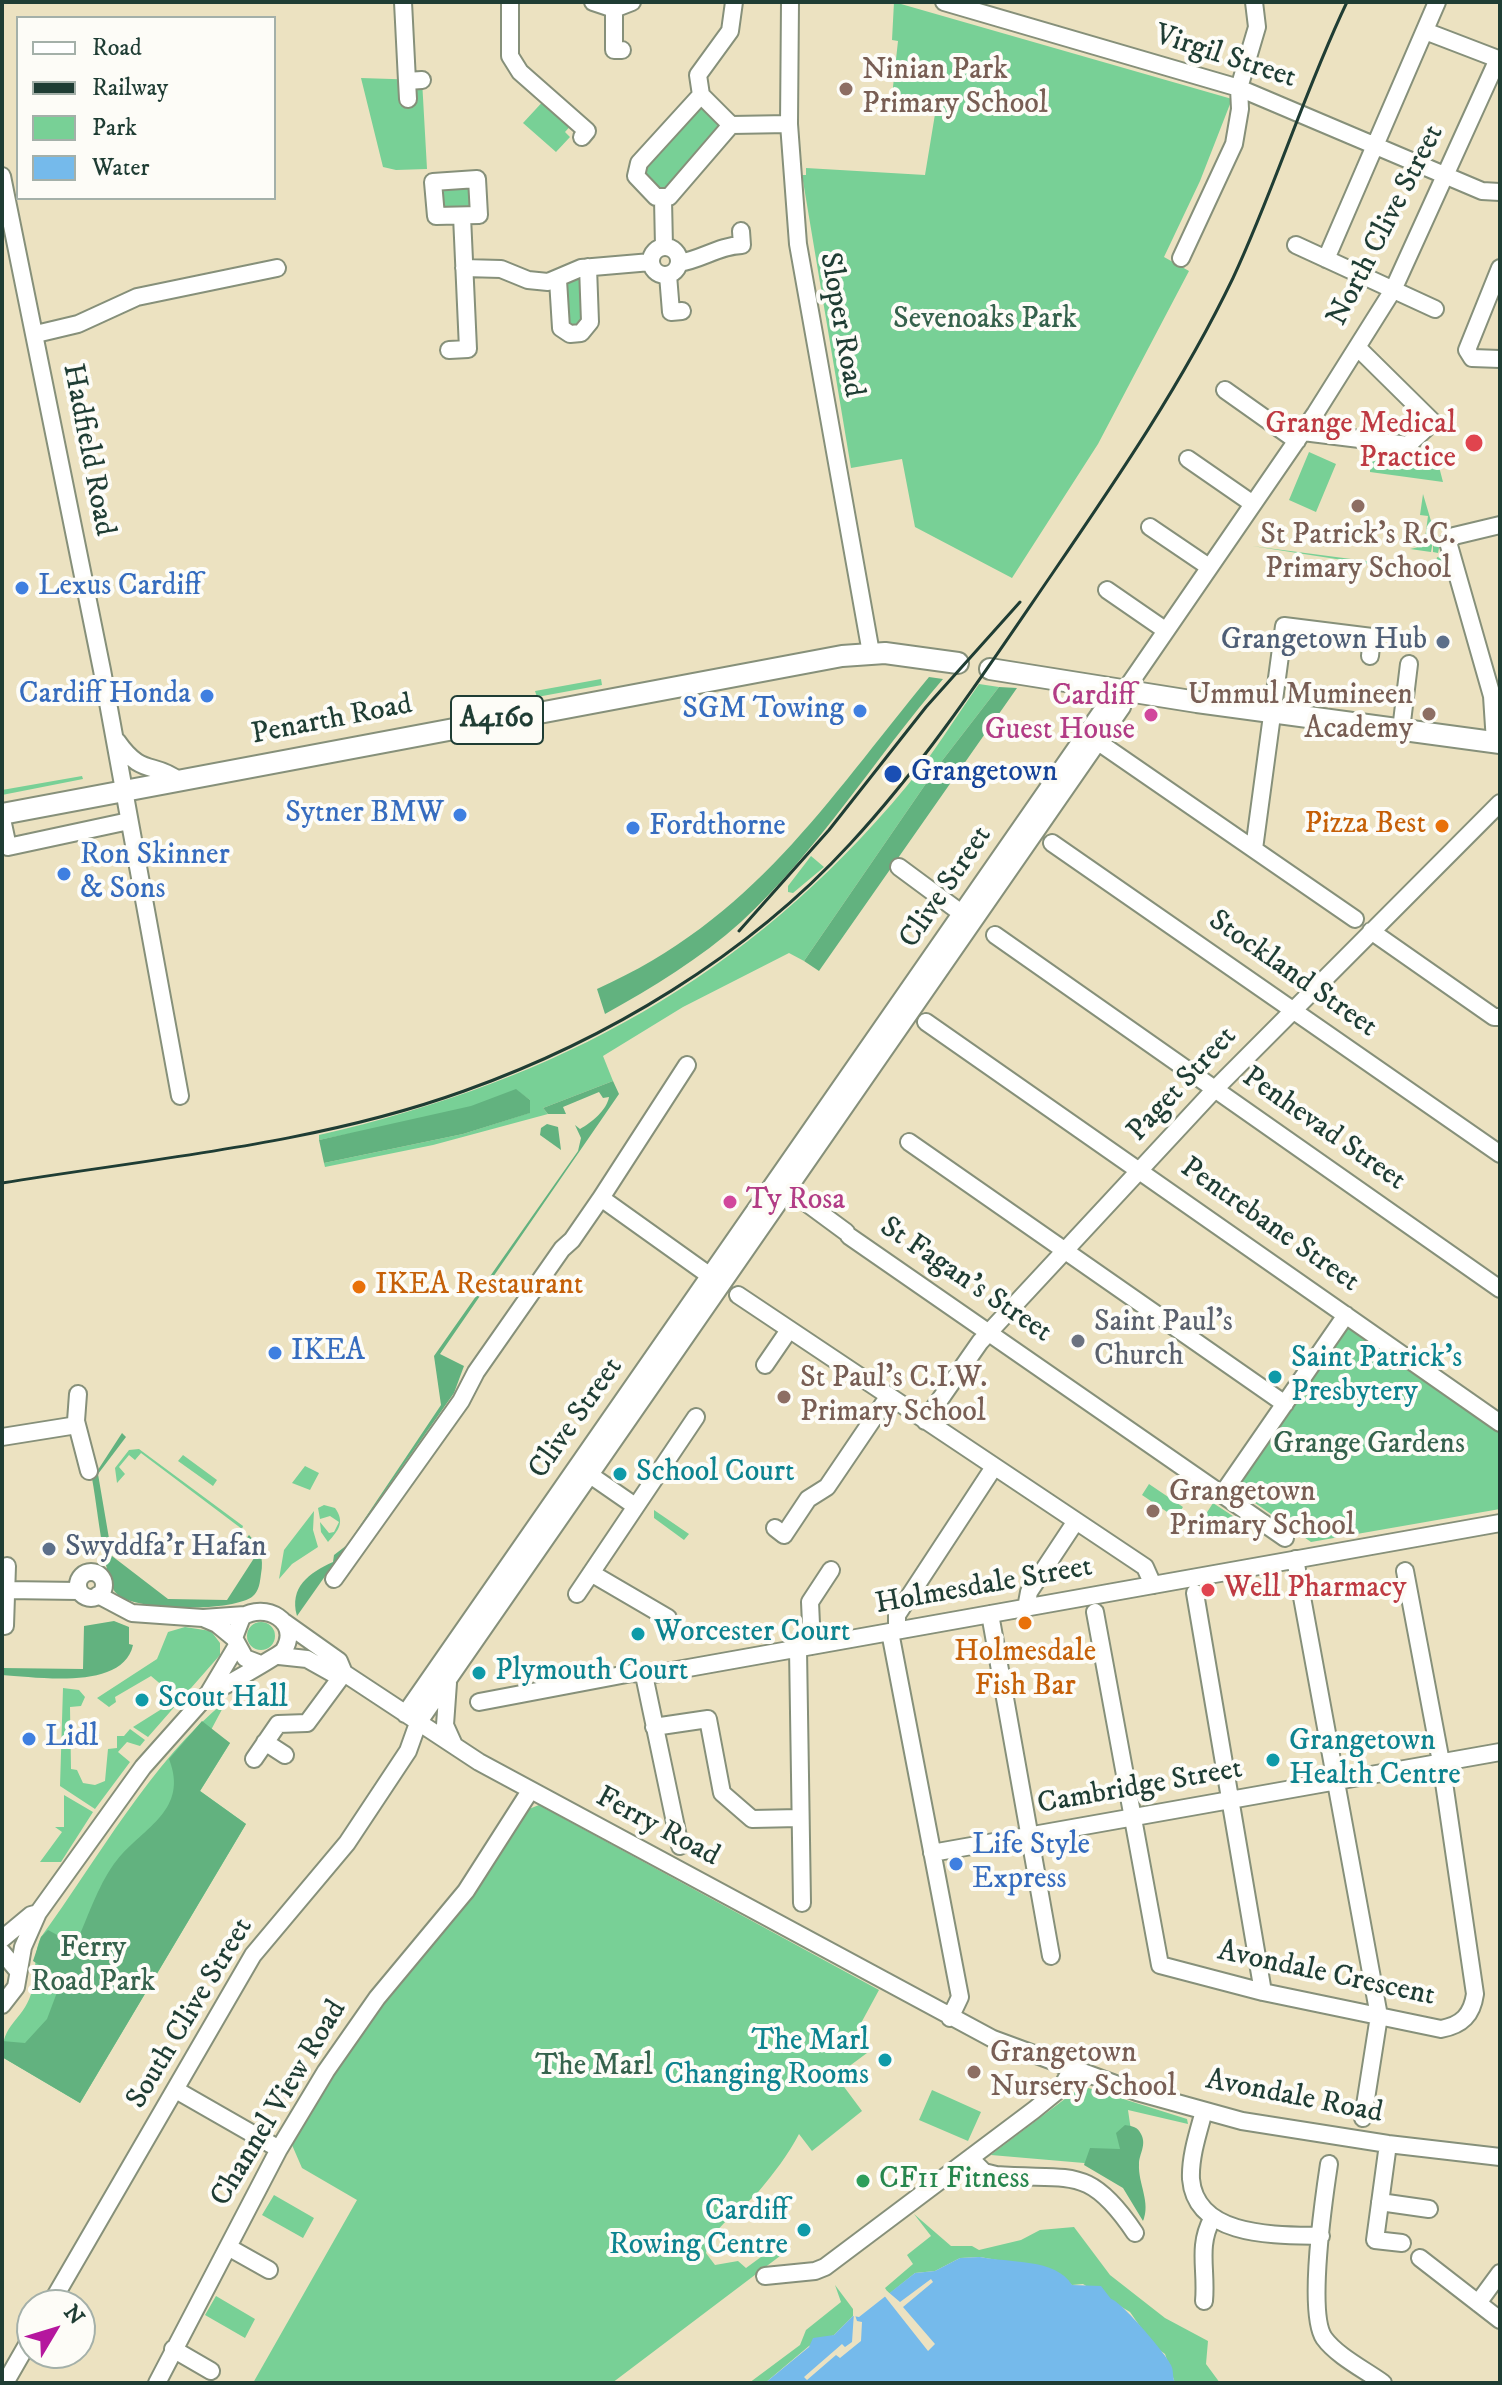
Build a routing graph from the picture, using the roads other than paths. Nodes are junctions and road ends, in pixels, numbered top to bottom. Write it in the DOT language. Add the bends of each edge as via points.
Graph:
graph roads {
  1 [pos="403,2"];
  2 [pos="510,2"];
  3 [pos="593,2"];
  4 [pos="632,2"];
  5 [pos="734,2"];
  6 [pos="790,2"];
  7 [pos="944,2"];
  8 [pos="1254,2"];
  9 [pos="1437,2"];
  10 [pos="614,9"];
  11 [pos="1425,31"];
  12 [pos="622,50"];
  13 [pos="1239,88"];
  14 [pos="701,95"];
  15 [pos="408,99"];
  16 [pos="789,124"];
  17 [pos="731,125"];
  18 [pos="574,130"];
  19 [pos="1377,144"];
  20 [pos="1448,175"];
  21 [pos="2,176"];
  22 [pos="1500,192"];
  23 [pos="663,199"];
  24 [pos="462,216"];
  25 [pos="741,231"];
  26 [pos="1296,245"];
  27 [pos="664,247"];
  28 [pos="1181,258"];
  29 [pos="1326,259"];
  30 [pos="651,262"];
  31 [pos="588,267"];
  32 [pos="277,268"];
  33 [pos="464,268"];
  34 [pos="1500,268"];
  35 [pos="674,269"];
  36 [pos="558,280"];
  37 [pos="1393,290"];
  38 [pos="1435,309"];
  39 [pos="682,311"];
  40 [pos="36,334"];
  41 [pos="1358,348"];
  42 [pos="449,350"];
  43 [pos="1500,359"];
  44 [pos="1225,390"];
  45 [pos="1300,436"];
  46 [pos="1188,459"];
  47 [pos="1253,504"];
  48 [pos="1500,525"];
  49 [pos="1150,527"];
  50 [pos="1209,567"];
  51 [pos="1107,590"];
  52 [pos="1165,630"];
  53 [pos="871,653"];
  54 [pos="1370,656"];
  55 [pos="1409,664"];
  56 [pos="1126,689"];
  57 [pos="1273,712"];
  58 [pos="1401,730"];
  59 [pos="114,736"];
  60 [pos="1092,738"];
  61 [pos="1498,743"];
  62 [pos="178,780"];
  63 [pos="124,791"];
  64 [pos="1500,803"];
  65 [pos="2,817"];
  66 [pos="129,821"];
  67 [pos="1052,843"];
  68 [pos="5,847"];
  69 [pos="1254,849"];
  70 [pos="899,867"];
  71 [pos="968,918"];
  72 [pos="1355,919"];
  73 [pos="1371,931"];
  74 [pos="995,935"];
  75 [pos="1294,1010"];
  76 [pos="1500,1017"];
  77 [pos="926,1022"];
  78 [pos="687,1065"];
  79 [pos="1216,1088"];
  80 [pos="180,1096"];
  81 [pos="909,1142"];
  82 [pos="1500,1154"];
  83 [pos="1141,1171"];
  84 [pos="789,1190"];
  85 [pos="601,1198"];
  86 [pos="1067,1251"];
  87 [pos="716,1280"];
  88 [pos="1500,1289"];
  89 [pos="738,1295"];
  90 [pos="1346,1315"];
  91 [pos="789,1330"];
  92 [pos="989,1332"];
  93 [pos="765,1365"];
  94 [pos="78,1394"];
  95 [pos="888,1397"];
  96 [pos="1285,1404"];
  97 [pos="696,1417"];
  98 [pos="925,1421"];
  99 [pos="1500,1423"];
  100 [pos="77,1425"];
  101 [pos="2,1437"];
  102 [pos="994,1467"];
  103 [pos="89,1471"];
  104 [pos="584,1471"];
  105 [pos="1223,1493"];
  106 [pos="635,1506"];
  107 [pos="1076,1521"];
  108 [pos="1500,1523"];
  109 [pos="775,1528"];
  110 [pos="1285,1538"];
  111 [pos="1295,1559"];
  112 [pos="7,1566"];
  113 [pos="831,1570"];
  114 [pos="1405,1571"];
  115 [pos="591,1573"];
  116 [pos="334,1579"];
  117 [pos="1153,1585"];
  118 [pos="6,1590"];
  119 [pos="1195,1593"];
  120 [pos="577,1594"];
  121 [pos="1026,1608"];
  122 [pos="1095,1612"];
  123 [pos="990,1614"];
  124 [pos="245,1615"];
  125 [pos="203,1618"];
  126 [pos="668,1618"];
  127 [pos="284,1622"];
  128 [pos="5,1626"];
  129 [pos="894,1631"];
  130 [pos="235,1642"];
  131 [pos="805,1648"];
  132 [pos="279,1656"];
  133 [pos="258,1663"];
  134 [pos="318,1664"];
  135 [pos="344,1673"];
  136 [pos="644,1675"];
  137 [pos="448,1681"];
  138 [pos="208,1694"];
  139 [pos="479,1702"];
  140 [pos="322,1703"];
  141 [pos="411,1718"];
  142 [pos="654,1727"];
  143 [pos="265,1742"];
  144 [pos="454,1746"];
  145 [pos="1500,1752"];
  146 [pos="285,1755"];
  147 [pos="254,1759"];
  148 [pos="1441,1762"];
  149 [pos="1336,1782"];
  150 [pos="530,1791"];
  151 [pos="1232,1799"];
  152 [pos="799,1818"];
  153 [pos="1131,1818"];
  154 [pos="1029,1836"];
  155 [pos="680,1846"];
  156 [pos="932,1853"];
  157 [pos="802,1903"];
  158 [pos="38,1913"];
  159 [pos="2,1939"];
  160 [pos="2,1952"];
  161 [pos="1051,1956"];
  162 [pos="17,1970"];
  163 [pos="1263,1992"];
  164 [pos="2,2005"];
  165 [pos="1379,2016"];
  166 [pos="950,2018"];
  167 [pos="1072,2069"];
  168 [pos="176,2090"];
  169 [pos="1204,2111"];
  170 [pos="1363,2118"];
  171 [pos="1388,2144"];
  172 [pos="279,2149"];
  173 [pos="1500,2157"];
  174 [pos="971,2159"];
  175 [pos="1325,2169"];
  176 [pos="1380,2202"];
  177 [pos="1429,2209"];
  178 [pos="1212,2219"];
  179 [pos="1135,2233"];
  180 [pos="1321,2236"];
  181 [pos="1402,2243"];
  182 [pos="228,2247"];
  183 [pos="1420,2258"];
  184 [pos="270,2270"];
  185 [pos="1500,2273"];
  186 [pos="765,2276"];
  187 [pos="59,2289"];
  188 [pos="1204,2301"];
  189 [pos="1478,2303"];
  190 [pos="1500,2320"];
  191 [pos="173,2349"];
  192 [pos="16,2364"];
  193 [pos="211,2371"];
  194 [pos="5,2383"];
  195 [pos="157,2383"];
  196 [pos="1383,2383"];
  1 -- 15 [label="street" via="414,80"];
  2 -- 18 [label="street" via="510,56"];
  3 -- 10 [label="street"];
  4 -- 10 [label="street"];
  5 -- 14 [label="street" via="730,31 698,75"];
  6 -- 16 [label="street, Sloper Road"];
  7 -- 13 [label="street, Virgil Street"];
  8 -- 13 [label="street" via="1257,27"];
  9 -- 11 [label="street"];
  10 -- 12 [label="street" via="614,50"];
  11 -- 19 [label="street"];
  11 -- 20 [label="street, North Clive Street" via="1498,59"];
  13 -- 19 [label="street, Virgil Street"];
  13 -- 28 [label="street" via="1234,144"];
  14 -- 17 [label="street"];
  14 -- 23 [label="street" via="636,170 646,189"];
  16 -- 17 [label="street"];
  16 -- 53 [label="street, Sloper Road" via="807,310"];
  17 -- 23 [label="street"];
  19 -- 20 [label="street, Virgil Street"];
  19 -- 29 [label="street"];
  20 -- 22 [label="street, Virgil Street" via="1482,191"];
  20 -- 37 [label="street, North Clive Street"];
  21 -- 40 [label="street, Hadfield Road"];
  23 -- 27 [label="street"];
  24 -- 33 [label="street"];
  25 -- 35 [label="street" via="742,245 724,246"];
  26 -- 29 [label="street"];
  27 -- 30 [label="street"];
  27 -- 35 [label="street" via="677,254"];
  29 -- 37 [label="street"];
  30 -- 31 [label="street"];
  30 -- 35 [label="street" via="656,273"];
  31 -- 36 [label="street"];
  31 -- 36 [label="street" via="590,322 581,333 561,328"];
  32 -- 40 [label="street" via="137,297 78,324"];
  33 -- 36 [label="street" via="501,269 540,282"];
  33 -- 42 [label="street" via="468,349"];
  34 -- 43 [label="street" via="1467,350 1472,358"];
  35 -- 39 [label="street" via="671,312"];
  37 -- 38 [label="street"];
  37 -- 41 [label="street, North Clive Street"];
  40 -- 59 [label="street, Hadfield Road"];
  41 -- 45 [label="street, North Clive Street"];
  41 -- 45 [label="street" via="1433,422 1408,445"];
  44 -- 45 [label="street"];
  45 -- 47 [label="street, North Clive Street"];
  46 -- 47 [label="street"];
  47 -- 50 [label="street, North Clive Street"];
  48 -- 61 [label="street" via="1450,538 1494,708"];
  49 -- 50 [label="street"];
  50 -- 52 [label="street, North Clive Street"];
  51 -- 52 [label="street"];
  52 -- 56 [label="street, North Clive Street"];
  53 -- 56 [label="main road, Penarth Road / A4160"];
  53 -- 62 [label="main road, Penarth Road / A4160"];
  54 -- 57 [label="street" via="1372,633 1284,626"];
  55 -- 58 [label="street"];
  56 -- 57 [label="main road, Penarth Road / A4160"];
  56 -- 60 [label="street, Clive Street" via="1122,707"];
  57 -- 58 [label="main road, Penarth Road / A4160"];
  57 -- 69 [label="street"];
  58 -- 61 [label="main road, Penarth Road / A4160"];
  59 -- 62 [label="street" via="138,764"];
  59 -- 63 [label="street, Hadfield Road"];
  60 -- 69 [label="street"];
  60 -- 71 [label="street, Clive Street"];
  62 -- 63 [label="main road, Penarth Road / A4160"];
  63 -- 65 [label="main road, Penarth Road / A4160"];
  63 -- 66 [label="street, Hadfield Road"];
  64 -- 73 [label="street, Paget Street"];
  65 -- 68 [label="street, Penarth Road"];
  66 -- 68 [label="street, Penarth Road"];
  66 -- 80 [label="street, Hadfield Road"];
  67 -- 75 [label="street, Stockland Street"];
  69 -- 72 [label="street"];
  70 -- 71 [label="street"];
  71 -- 84 [label="street, Clive Street"];
  71 -- 87 [label="street, Clive Street"];
  73 -- 75 [label="street, Paget Street"];
  73 -- 76 [label="street"];
  74 -- 79 [label="street, Penhevad Street"];
  75 -- 79 [label="street, Paget Street"];
  75 -- 82 [label="street, Stockland Street"];
  77 -- 83 [label="street, Pentrebane Street"];
  78 -- 85 [label="street"];
  79 -- 83 [label="street, Paget Street"];
  79 -- 88 [label="street, Penhevad Street"];
  81 -- 86 [label="street"];
  83 -- 86 [label="street, Paget Street"];
  83 -- 90 [label="street, Pentrebane Street"];
  84 -- 87 [label="street, Clive Street"];
  84 -- 92 [label="street, St Fagan's Street"];
  85 -- 87 [label="street"];
  85 -- 116 [label="street"];
  86 -- 92 [label="street, Paget Street"];
  86 -- 96 [label="street"];
  87 -- 104 [label="street, Clive Street"];
  89 -- 91 [label="street"];
  90 -- 96 [label="street"];
  90 -- 99 [label="street, Pentrebane Street"];
  91 -- 93 [label="street"];
  91 -- 95 [label="street"];
  92 -- 98 [label="street, Paget Street"];
  92 -- 105 [label="street, St Fagan's Street"];
  94 -- 100 [label="street"];
  95 -- 98 [label="street"];
  95 -- 109 [label="street" via="827,1487 808,1499 784,1535"];
  96 -- 105 [label="street"];
  97 -- 106 [label="street"];
  98 -- 102 [label="street"];
  100 -- 101 [label="street"];
  100 -- 103 [label="street"];
  102 -- 107 [label="street"];
  102 -- 129 [label="street" via="897,1615"];
  104 -- 106 [label="street"];
  104 -- 137 [label="street, Clive Street"];
  104 -- 141 [label="street, Clive Street"];
  105 -- 110 [label="street, St Fagan's Street"];
  106 -- 115 [label="street"];
  107 -- 117 [label="street" via="1145,1567"];
  107 -- 121 [label="street" via="1029,1592"];
  108 -- 111 [label="street, Holmesdale Street"];
  111 -- 117 [label="street, Holmesdale Street"];
  111 -- 149 [label="street"];
  112 -- 118 [label="street"];
  113 -- 131 [label="street" via="810,1602"];
  114 -- 148 [label="street, Avondale Crescent"];
  115 -- 120 [label="street"];
  115 -- 126 [label="street"];
  117 -- 121 [label="street, Holmesdale Street"];
  118 -- 125 [label="street" via="79,1591 80,1578 93,1572 103,1581 98,1595 132,1613"];
  118 -- 128 [label="street"];
  119 -- 151 [label="street"];
  121 -- 123 [label="street, Holmesdale Street"];
  122 -- 153 [label="street"];
  123 -- 129 [label="street, Holmesdale Street"];
  123 -- 154 [label="street"];
  124 -- 125 [label="street"];
  124 -- 127 [label="street, Ferry Road" via="259,1609"];
  124 -- 130 [label="street, Ferry Road" via="237,1624"];
  125 -- 130 [label="street"];
  127 -- 132 [label="street" via="287,1640"];
  127 -- 135 [label="street, Ferry Road" via="339,1661"];
  129 -- 131 [label="street, Holmesdale Street"];
  129 -- 156 [label="street"];
  130 -- 133 [label="street" via="245,1658"];
  130 -- 138 [label="street, Ferry Road"];
  131 -- 136 [label="street, Holmesdale Street"];
  131 -- 152 [label="street"];
  132 -- 133 [label="street, Ferry Road"];
  132 -- 134 [label="street, Ferry Road"];
  133 -- 138 [label="street, Ferry Road"];
  134 -- 135 [label="street, Ferry Road"];
  134 -- 140 [label="street"];
  135 -- 140 [label="street"];
  135 -- 141 [label="street, Ferry Road"];
  136 -- 139 [label="street, Holmesdale Street"];
  136 -- 142 [label="street"];
  137 -- 141 [label="street, Clive Street"];
  137 -- 144 [label="street" via="445,1725"];
  138 -- 158 [label="street, Ferry Road" via="143,1767"];
  140 -- 143 [label="street" via="307,1723 278,1724"];
  141 -- 144 [label="street, Ferry Road"];
  141 -- 168 [label="street, South Clive Street" via="408,1751 347,1843 253,1955"];
  142 -- 152 [label="street" via="708,1719 722,1793 752,1819"];
  142 -- 155 [label="street"];
  143 -- 146 [label="street"];
  143 -- 147 [label="street"];
  144 -- 150 [label="street, Ferry Road"];
  145 -- 148 [label="street, Cambridge Street"];
  148 -- 149 [label="street, Cambridge Street"];
  148 -- 165 [label="street, Avondale Crescent" via="1474,2004 1461,2022 1441,2029"];
  149 -- 151 [label="street, Cambridge Street"];
  149 -- 165 [label="street"];
  150 -- 166 [label="street, Ferry Road"];
  150 -- 172 [label="street, Channel View Road" via="466,1891 352,2031"];
  151 -- 153 [label="street, Cambridge Street"];
  151 -- 163 [label="street"];
  152 -- 157 [label="street"];
  153 -- 154 [label="street, Cambridge Street"];
  153 -- 163 [label="street, Avondale Crescent" via="1160,1965"];
  154 -- 156 [label="street, Cambridge Street"];
  154 -- 161 [label="street"];
  156 -- 166 [label="street" via="960,1997"];
  158 -- 159 [label="street, Ferry Road"];
  158 -- 162 [label="street, Ferry Road"];
  160 -- 162 [label="street"];
  162 -- 164 [label="street, Ferry Road" via="16,1987"];
  163 -- 165 [label="street, Avondale Crescent"];
  165 -- 170 [label="street"];
  166 -- 167 [label="street, Avondale Road"];
  167 -- 169 [label="street, Avondale Road"];
  167 -- 174 [label="street" via="1061,2088"];
  168 -- 172 [label="street"];
  168 -- 187 [label="street, South Clive Street"];
  169 -- 171 [label="street, Avondale Road"];
  169 -- 178 [label="street" via="1191,2179 1196,2198"];
  171 -- 173 [label="street, Avondale Road"];
  171 -- 176 [label="street"];
  172 -- 182 [label="street, Channel View Road"];
  174 -- 179 [label="street" via="996,2175 1074,2177 1089,2183 1115,2203"];
  174 -- 186 [label="street" via="825,2267"];
  175 -- 180 [label="street"];
  176 -- 177 [label="street"];
  176 -- 181 [label="street" via="1375,2240"];
  178 -- 180 [label="street" via="1267,2233"];
  178 -- 188 [label="street" via="1201,2243 1207,2271"];
  180 -- 196 [label="street" via="1319,2329 1330,2345"];
  182 -- 184 [label="street"];
  182 -- 191 [label="street, Channel View Road"];
  183 -- 189 [label="street"];
  185 -- 189 [label="street"];
  189 -- 190 [label="street"];
  191 -- 193 [label="street"];
  191 -- 195 [label="street, Channel View Road"];
  192 -- 194 [label="street"];
}
